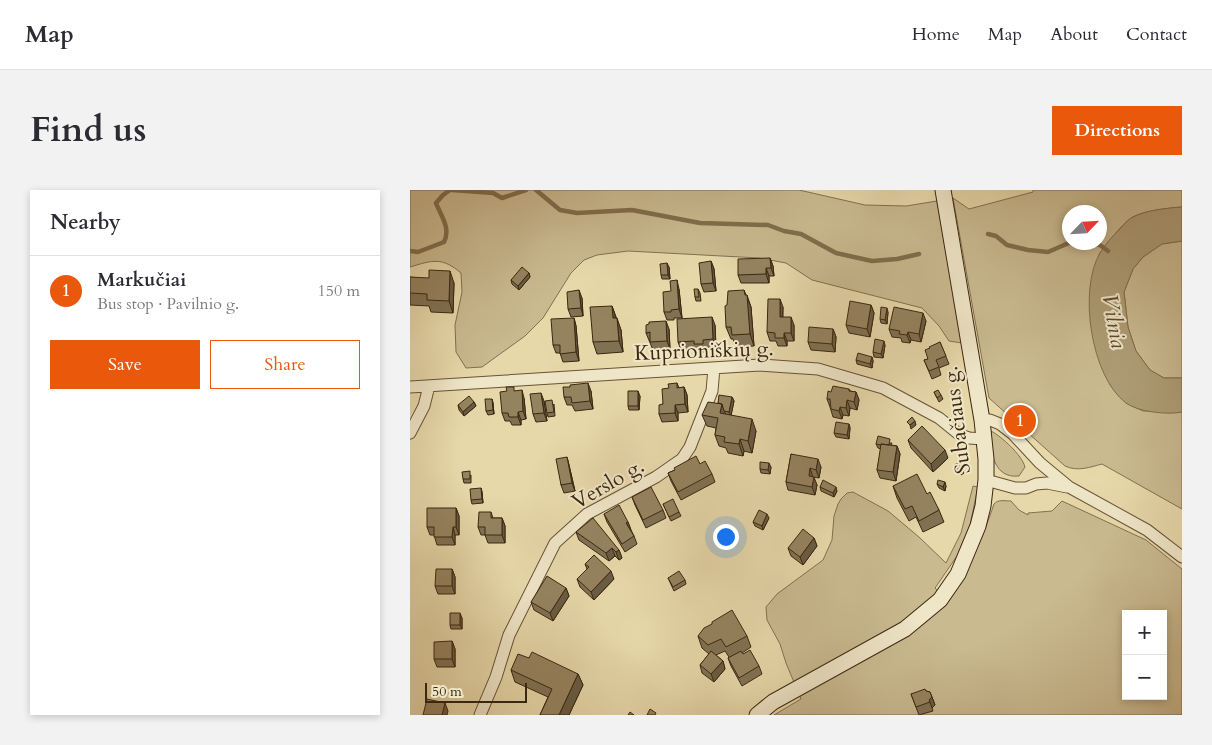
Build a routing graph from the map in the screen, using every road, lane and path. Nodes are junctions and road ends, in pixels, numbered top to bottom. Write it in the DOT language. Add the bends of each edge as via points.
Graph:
graph roads {
  1 [pos="942,190"];
  2 [pos="714,368"];
  3 [pos="430,386"];
  4 [pos="410,387"];
  5 [pos="982,420"];
  6 [pos="410,433"];
  7 [pos="984,439"];
  8 [pos="1040,463"];
  9 [pos="986,480"];
  10 [pos="1036,484"];
  11 [pos="1069,487"];
  12 [pos="1182,557"];
  13 [pos="480,715"];
  14 [pos="758,715"];
  1 -- 5 [label="street, Subačiaus g."];
  2 -- 3 [label="street, Kuprioniškių g."];
  2 -- 7 [label="street, Kuprioniškių g." via="760,365 818,370 883,388 939,418 960,435"];
  2 -- 13 [label="street, Verslo g." via="712,391 682,459 656,477 587,514 555,543 509,635"];
  3 -- 4 [label="street, Kuprioniškių g."];
  3 -- 6 [label="street"];
  5 -- 7 [label="street, Subačiaus g."];
  5 -- 8 [label="street" via="1000,424"];
  7 -- 9 [label="street, Subačiaus g."];
  8 -- 10 [label="street"];
  8 -- 11 [label="street"];
  9 -- 10 [label="street" via="1015,488"];
  9 -- 14 [label="street, Subačiaus g." via="975,533 958,574 940,600 906,629 773,702"];
  10 -- 11 [label="street"];
  11 -- 12 [label="street" via="1147,530"];
}
